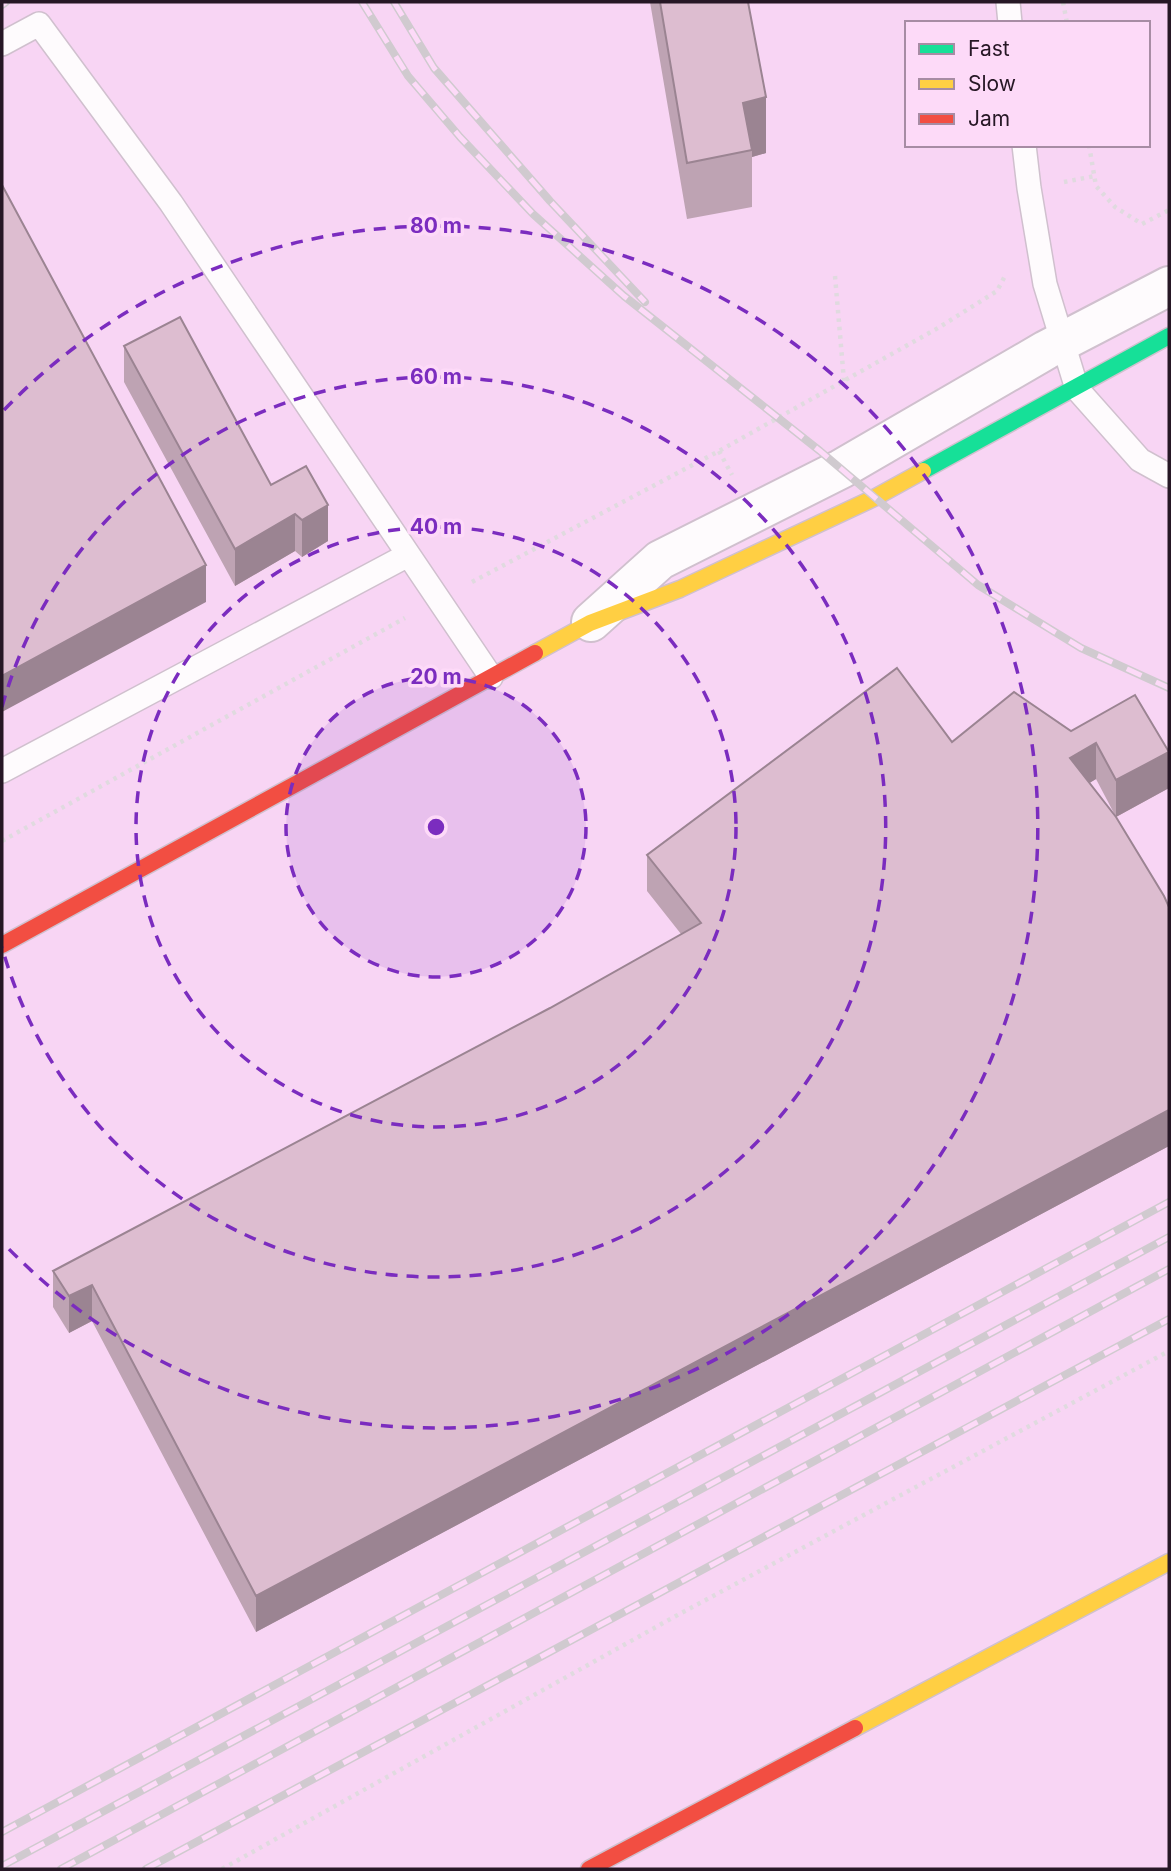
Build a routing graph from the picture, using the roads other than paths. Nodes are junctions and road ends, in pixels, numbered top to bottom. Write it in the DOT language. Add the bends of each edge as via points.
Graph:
graph roads {
  1 [pos="1008,2"];
  2 [pos="1010,21"];
  3 [pos="2,44"];
  4 [pos="1024,147"];
  5 [pos="1169,286"];
  6 [pos="1169,336"];
  7 [pos="1062,342"];
  8 [pos="1077,389"];
  9 [pos="1169,476"];
  10 [pos="408,555"];
  11 [pos="590,623"];
  12 [pos="491,677"];
  13 [pos="2,771"];
  14 [pos="2,945"];
  15 [pos="1169,1562"];
  16 [pos="589,1869"];
  1 -- 2 [label="lane"];
  3 -- 10 [label="lane" via="39,24 171,203"];
  4 -- 7 [label="lane" via="1045,284"];
  5 -- 7 [label="street"];
  6 -- 8 [label="street"];
  7 -- 8 [label="lane"];
  7 -- 11 [label="street" via="841,469 660,560"];
  8 -- 9 [label="lane" via="1140,460"];
  8 -- 11 [label="street" via="772,548"];
  10 -- 12 [label="lane"];
  10 -- 13 [label="lane"];
  11 -- 12 [label="street"];
  12 -- 14 [label="street"];
  15 -- 16 [label="street"];
}
